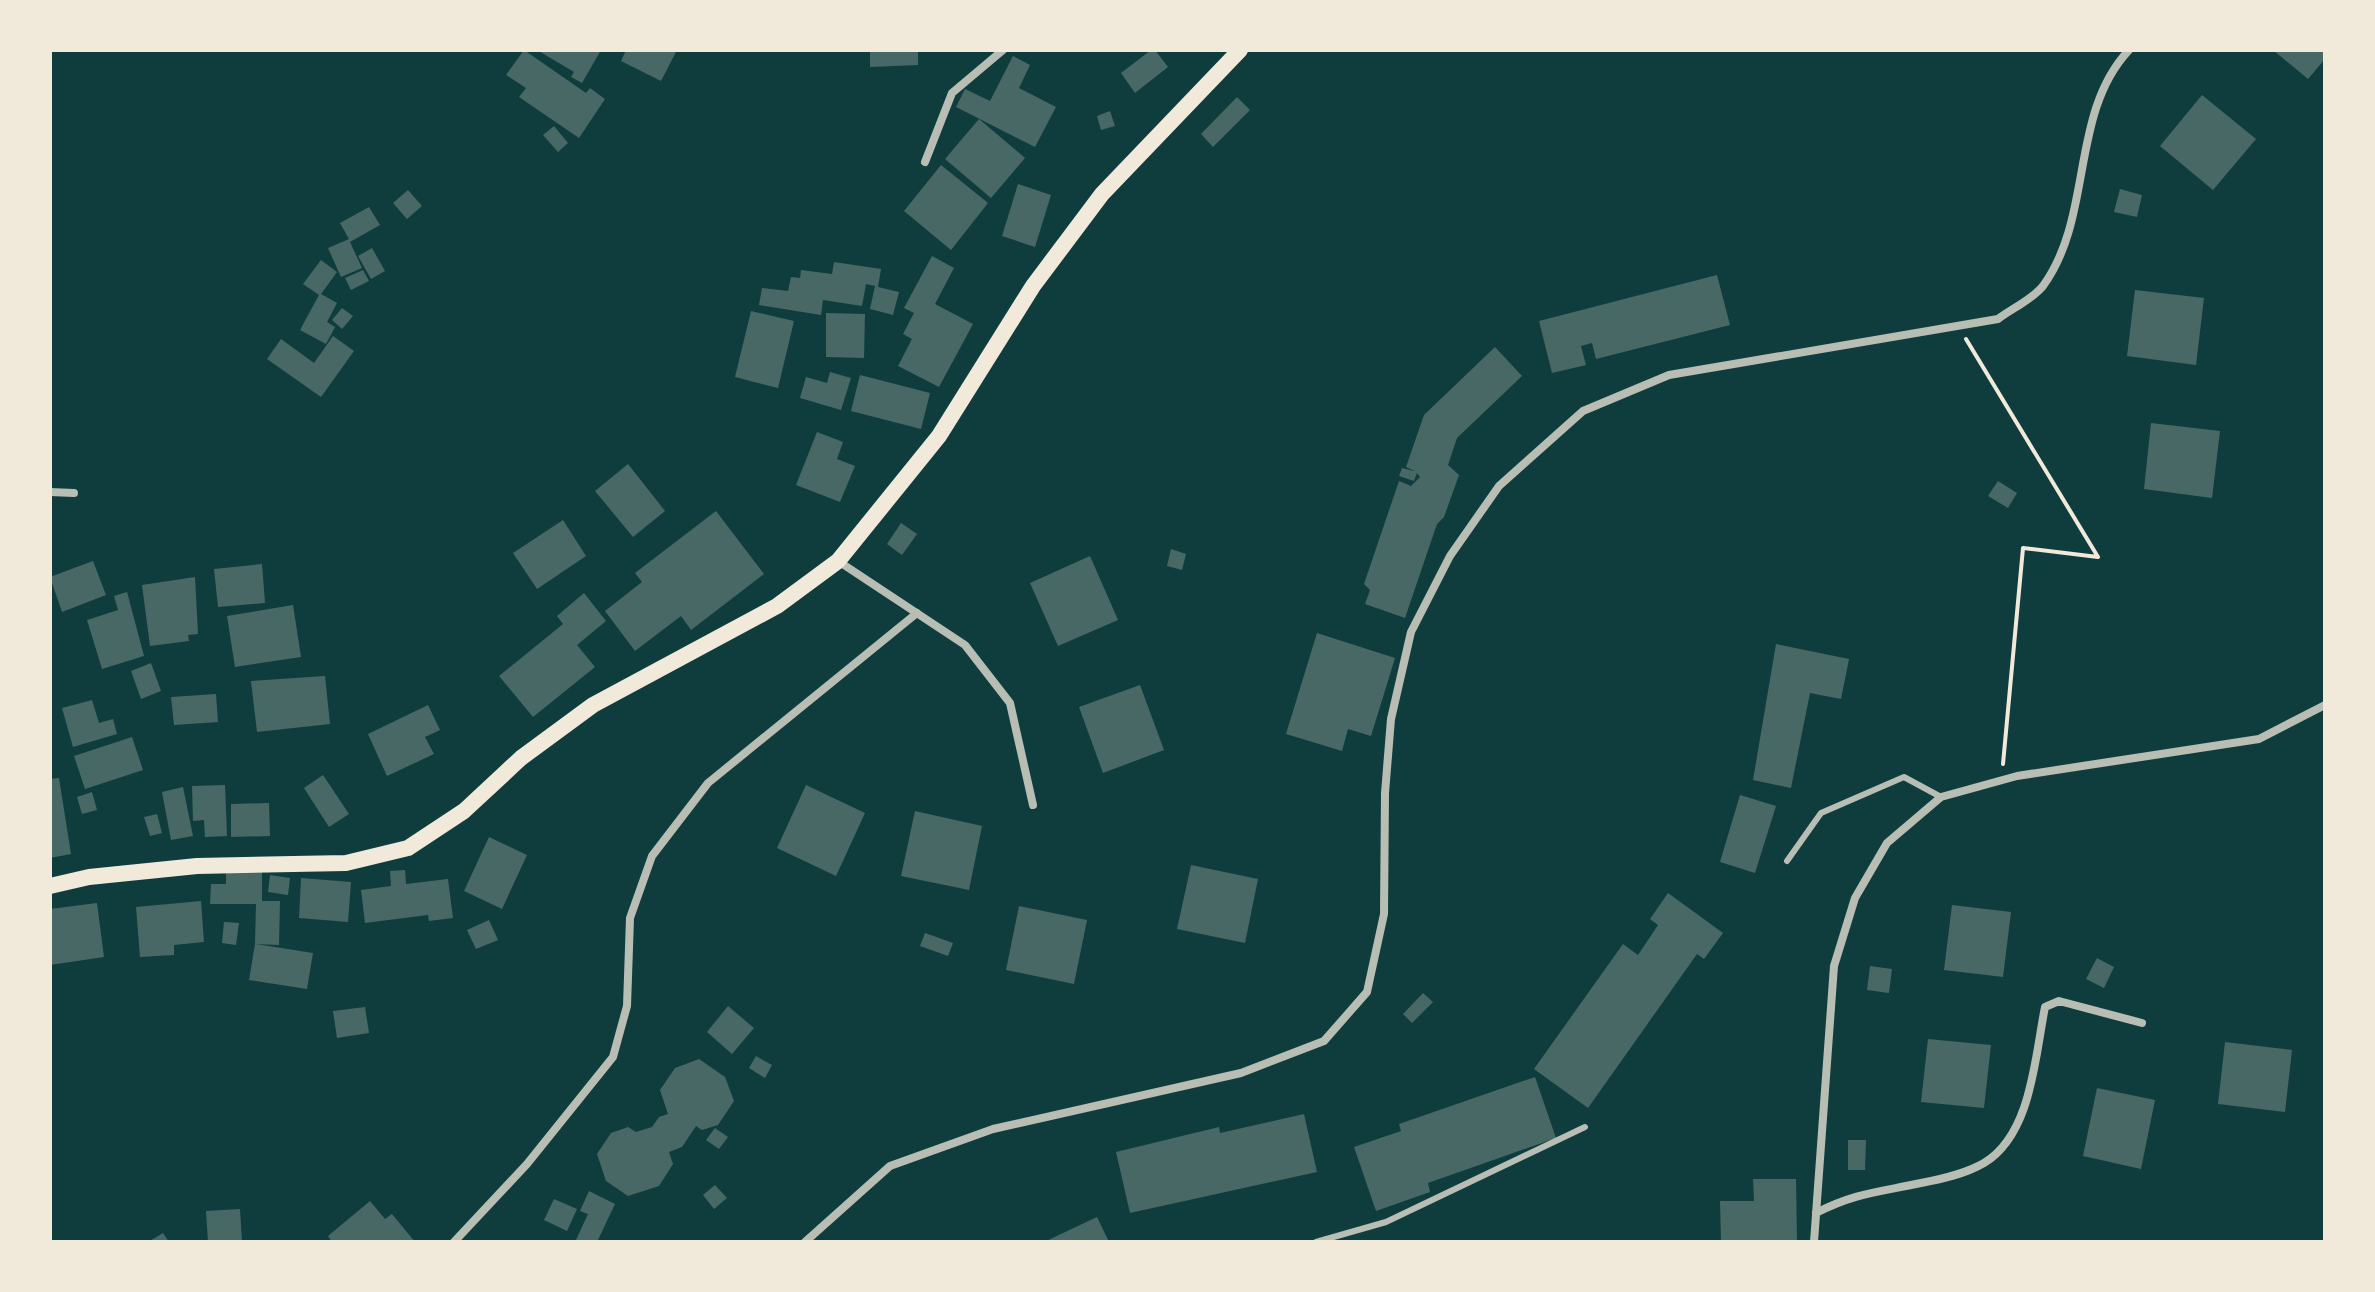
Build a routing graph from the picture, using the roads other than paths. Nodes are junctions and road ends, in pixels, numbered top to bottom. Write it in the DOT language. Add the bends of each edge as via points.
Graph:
graph roads {
  1 [pos="1003,50"];
  2 [pos="1240,50"];
  3 [pos="2129,50"];
  4 [pos="925,162"];
  5 [pos="50,492"];
  6 [pos="74,493"];
  7 [pos="838,561"];
  8 [pos="917,613"];
  9 [pos="2325,705"];
  10 [pos="1941,797"];
  11 [pos="1033,805"];
  12 [pos="1787,861"];
  13 [pos="50,886"];
  14 [pos="2142,1023"];
  15 [pos="1585,1127"];
  16 [pos="1816,1213"];
  17 [pos="454,1242"];
  18 [pos="805,1242"];
  19 [pos="1316,1242"];
  20 [pos="1814,1242"];
  1 -- 4 [label="street" via="952,93"];
  2 -- 7 [label="main road" via="1102,194 1033,286 939,436"];
  3 -- 18 [label="street" via="2111,69 2090,127 2070,230 2042,288 1998,319 1669,375 1583,411 1499,486 1450,556 1411,632 1391,719 1384,914 1367,992 1324,1041 1241,1073 993,1129 890,1166"];
  5 -- 6 [label="street"];
  7 -- 8 [label="street"];
  7 -- 13 [label="main road" via="777,606 593,705 521,758 464,811 408,848 346,863 197,866"];
  8 -- 11 [label="street" via="965,645 1010,703"];
  8 -- 17 [label="street" via="708,783 652,856 630,918 627,1006 613,1057 527,1164"];
  9 -- 10 [label="street" via="2259,739 2001,780"];
  10 -- 12 [label="lane" via="1904,777 1821,813"];
  10 -- 16 [label="street" via="1887,843 1855,898 1834,966"];
  14 -- 16 [label="street" via="2059,1001 2045,1007 2026,1099 2012,1133 1987,1161 1957,1175 1849,1196"];
  15 -- 19 [label="lane" via="1386,1222"];
  16 -- 20 [label="street"];
}
